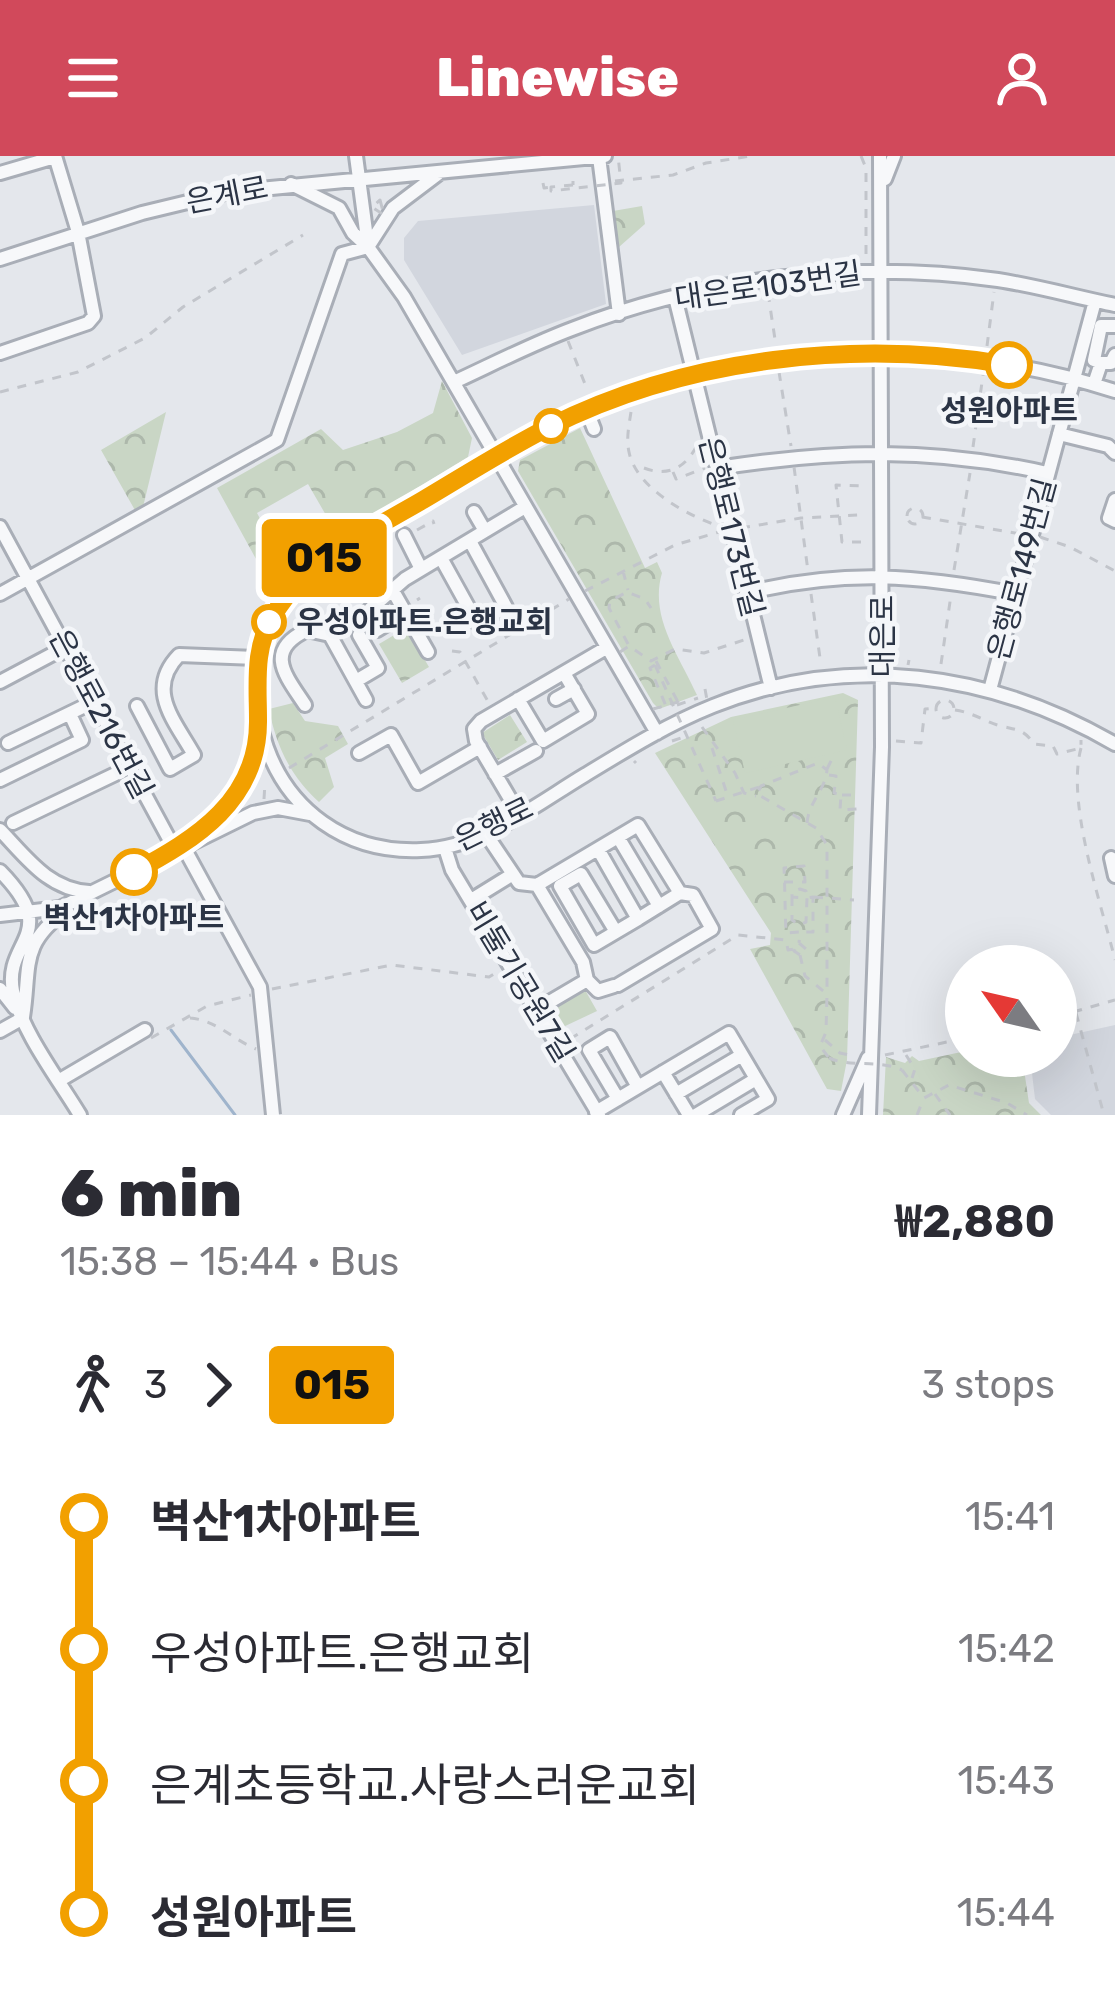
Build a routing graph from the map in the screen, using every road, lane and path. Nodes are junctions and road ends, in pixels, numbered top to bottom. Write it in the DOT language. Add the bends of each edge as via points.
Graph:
graph roads {
  1 [pos="356,156"];
  2 [pos="602,156"];
  3 [pos="618,156"];
  4 [pos="751,156"];
  5 [pos="865,156"];
  6 [pos="880,156"];
  7 [pos="894,156"];
  8 [pos="55,157"];
  9 [pos="0,173"];
  10 [pos="438,174"];
  11 [pos="358,178"];
  12 [pos="607,182"];
  13 [pos="624,182"];
  14 [pos="543,183"];
  15 [pos="573,183"];
  16 [pos="291,184"];
  17 [pos="882,185"];
  18 [pos="550,187"];
  19 [pos="78,232"];
  20 [pos="303,236"];
  21 [pos="368,247"];
  22 [pos="0,259"];
  23 [pos="863,266"];
  24 [pos="881,272"];
  25 [pos="767,286"];
  26 [pos="994,290"];
  27 [pos="675,297"];
  28 [pos="1095,301"];
  29 [pos="1115,305"];
  30 [pos="619,314"];
  31 [pos="1115,326"];
  32 [pos="568,339"];
  33 [pos="776,346"];
  34 [pos="987,346"];
  35 [pos="883,352"];
  36 [pos="0,353"];
  37 [pos="1106,357"];
  38 [pos="779,372"];
  39 [pos="983,375"];
  40 [pos="692,377"];
  41 [pos="1074,379"];
  42 [pos="454,382"];
  43 [pos="1094,384"];
  44 [pos="587,388"];
  45 [pos="1115,391"];
  46 [pos="0,392"];
  47 [pos="587,411"];
  48 [pos="631,412"];
  49 [pos="594,429"];
  50 [pos="1059,434"];
  51 [pos="699,440"];
  52 [pos="792,448"];
  53 [pos="973,449"];
  54 [pos="880,452"];
  55 [pos="1115,452"];
  56 [pos="496,457"];
  57 [pos="794,466"];
  58 [pos="971,466"];
  59 [pos="644,468"];
  60 [pos="712,468"];
  61 [pos="673,471"];
  62 [pos="1047,473"];
  63 [pos="863,486"];
  64 [pos="1115,500"];
  65 [pos="525,507"];
  66 [pos="474,512"];
  67 [pos="839,515"];
  68 [pos="860,515"];
  69 [pos="922,517"];
  70 [pos="801,518"];
  71 [pos="1115,520"];
  72 [pos="963,523"];
  73 [pos="434,524"];
  74 [pos="0,527"];
  75 [pos="739,528"];
  76 [pos="485,531"];
  77 [pos="1024,534"];
  78 [pos="407,535"];
  79 [pos="1038,537"];
  80 [pos="470,541"];
  81 [pos="860,542"];
  82 [pos="441,558"];
  83 [pos="422,569"];
  84 [pos="1115,571"];
  85 [pos="623,572"];
  86 [pos="953,572"];
  87 [pos="808,574"];
  88 [pos="883,575"];
  89 [pos="28,577"];
  90 [pos="810,586"];
  91 [pos="393,590"];
  92 [pos="952,590"];
  93 [pos="584,591"];
  94 [pos="627,592"];
  95 [pos="0,593"];
  96 [pos="746,593"];
  97 [pos="1016,594"];
  98 [pos="570,598"];
  99 [pos="651,608"];
  100 [pos="406,613"];
  101 [pos="377,630"];
  102 [pos="331,635"];
  103 [pos="359,635"];
  104 [pos="748,638"];
  105 [pos="628,646"];
  106 [pos="66,647"];
  107 [pos="613,650"];
  108 [pos="452,651"];
  109 [pos="428,652"];
  110 [pos="258,658"];
  111 [pos="654,659"];
  112 [pos="465,661"];
  113 [pos="941,664"];
  114 [pos="821,665"];
  115 [pos="564,673"];
  116 [pos="882,674"];
  117 [pos="356,681"];
  118 [pos="0,682"];
  119 [pos="771,688"];
  120 [pos="574,689"];
  121 [pos="990,690"];
  122 [pos="698,698"];
  123 [pos="518,699"];
  124 [pos="556,699"];
  125 [pos="366,700"];
  126 [pos="93,702"];
  127 [pos="305,705"];
  128 [pos="674,705"];
  129 [pos="137,706"];
  130 [pos="491,707"];
  131 [pos="936,708"];
  132 [pos="653,709"];
  133 [pos="955,710"];
  134 [pos="70,714"];
  135 [pos="258,721"];
  136 [pos="702,727"];
  137 [pos="657,733"];
  138 [pos="687,736"];
  139 [pos="1081,738"];
  140 [pos="710,740"];
  141 [pos="672,741"];
  142 [pos="896,741"];
  143 [pos="8,743"];
  144 [pos="1115,744"];
  145 [pos="480,747"];
  146 [pos="1081,748"];
  147 [pos="536,751"];
  148 [pos="835,753"];
  149 [pos="358,754"];
  150 [pos="421,756"];
  151 [pos="408,764"];
  152 [pos="128,768"];
  153 [pos="289,769"];
  154 [pos="827,772"];
  155 [pos="495,774"];
  156 [pos="255,778"];
  157 [pos="0,780"];
  158 [pos="272,780"];
  159 [pos="265,783"];
  160 [pos="761,786"];
  161 [pos="744,793"];
  162 [pos="841,795"];
  163 [pos="858,795"];
  164 [pos="728,797"];
  165 [pos="758,797"];
  166 [pos="264,799"];
  167 [pos="857,809"];
  168 [pos="519,814"];
  169 [pos="317,816"];
  170 [pos="807,823"];
  171 [pos="6,827"];
  172 [pos="486,834"];
  173 [pos="618,837"];
  174 [pos="183,846"];
  175 [pos="445,848"];
  176 [pos="598,849"];
  177 [pos="1111,858"];
  178 [pos="0,871"];
  179 [pos="513,874"];
  180 [pos="1115,876"];
  181 [pos="784,882"];
  182 [pos="537,885"];
  183 [pos="800,885"];
  184 [pos="94,892"];
  185 [pos="680,893"];
  186 [pos="792,897"];
  187 [pos="810,897"];
  188 [pos="827,898"];
  189 [pos="471,900"];
  190 [pos="854,900"];
  191 [pos="659,906"];
  192 [pos="28,913"];
  193 [pos="0,915"];
  194 [pos="788,915"];
  195 [pos="638,919"];
  196 [pos="616,932"];
  197 [pos="800,932"];
  198 [pos="799,944"];
  199 [pos="794,950"];
  200 [pos="800,956"];
  201 [pos="1115,960"];
  202 [pos="500,969"];
  203 [pos="587,980"];
  204 [pos="0,989"];
  205 [pos="261,992"];
  206 [pos="826,994"];
  207 [pos="1115,1000"];
  208 [pos="536,1010"];
  209 [pos="1077,1013"];
  210 [pos="1077,1017"];
  211 [pos="23,1018"];
  212 [pos="188,1018"];
  213 [pos="0,1031"];
  214 [pos="147,1034"];
  215 [pos="824,1038"];
  216 [pos="563,1043"];
  217 [pos="945,1043"];
  218 [pos="256,1049"];
  219 [pos="877,1053"];
  220 [pos="905,1053"];
  221 [pos="742,1055"];
  222 [pos="849,1055"];
  223 [pos="663,1072"];
  224 [pos="756,1079"];
  225 [pos="912,1079"];
  226 [pos="60,1080"];
  227 [pos="638,1087"];
  228 [pos="934,1092"];
  229 [pos="676,1094"];
  230 [pos="924,1098"];
  231 [pos="617,1099"];
  232 [pos="597,1113"];
  233 [pos="80,1115"];
  234 [pos="273,1115"];
  235 [pos="693,1115"];
  236 [pos="741,1115"];
  237 [pos="843,1115"];
  238 [pos="869,1115"];
  239 [pos="917,1115"];
  240 [pos="950,1115"];
  241 [pos="1027,1115"];
  242 [pos="1104,1115"];
  1 -- 11 [label="street"];
  2 -- 10 [label="street, 은계로"];
  2 -- 30 [label="street"];
  3 -- 13 [label="path, bridge"];
  4 -- 13 [label="path"];
  5 -- 17 [label="street"];
  5 -- 23 [label="path"];
  6 -- 17 [label="street, 대은로"];
  7 -- 17 [label="street"];
  8 -- 9 [label="street"];
  8 -- 19 [label="street"];
  10 -- 11 [label="street, 은계로"];
  10 -- 21 [label="street" via="393,208"];
  11 -- 16 [label="street, 은계로"];
  11 -- 21 [label="street"];
  12 -- 13 [label="path"];
  13 -- 18 [label="path, bridge"];
  14 -- 18 [label="path"];
  15 -- 18 [label="path, bridge"];
  16 -- 19 [label="street, 은계로"];
  16 -- 21 [label="street" via="337,206"];
  17 -- 24 [label="street, 대은로"];
  19 -- 22 [label="street, 은계로"];
  19 -- 36 [label="street" via="93,319"];
  20 -- 46 [label="path" via="146,338 78,372"];
  21 -- 42 [label="street"];
  21 -- 89 [label="street" via="342,254 277,440"];
  24 -- 27 [label="street, 대은로103번길" via="788,277"];
  24 -- 28 [label="street, 대은로103번길" via="997,280"];
  24 -- 35 [label="street, 대은로"];
  25 -- 33 [label="path"];
  26 -- 34 [label="path"];
  27 -- 30 [label="street, 대은로103번길"];
  27 -- 40 [label="street, 은행로173번길"];
  28 -- 29 [label="street, 대은로103번길"];
  28 -- 41 [label="street, 은행로149번길"];
  30 -- 42 [label="street, 대은로103번길"];
  31 -- 37 [label="street" via="1101,326 1094,360"];
  32 -- 44 [label="path"];
  35 -- 40 [label="street, 은행로"];
  35 -- 41 [label="street, 은행로"];
  35 -- 54 [label="street, 대은로"];
  37 -- 43 [label="street"];
  38 -- 52 [label="path"];
  39 -- 53 [label="path"];
  40 -- 47 [label="street, 은행로"];
  40 -- 60 [label="street, 은행로173번길"];
  41 -- 43 [label="street, 은행로"];
  41 -- 50 [label="street, 은행로149번길"];
  42 -- 56 [label="street"];
  43 -- 45 [label="street, 은행로"];
  47 -- 49 [label="street"];
  47 -- 56 [label="street, 은행로"];
  48 -- 85 [label="path" via="634,466 665,497 721,529"];
  50 -- 55 [label="street"];
  50 -- 62 [label="street, 은행로149번길"];
  51 -- 61 [label="path"];
  54 -- 60 [label="street"];
  54 -- 62 [label="street"];
  54 -- 88 [label="street, 대은로"];
  56 -- 65 [label="street"];
  56 -- 110 [label="street, 은행로" via="315,565 274,613"];
  57 -- 70 [label="path"];
  58 -- 72 [label="path"];
  59 -- 61 [label="path"];
  60 -- 61 [label="path" via="676,479"];
  60 -- 96 [label="street, 은행로173번길"];
  62 -- 97 [label="street, 은행로149번길"];
  63 -- 67 [label="path" via="836,485"];
  64 -- 71 [label="street"];
  65 -- 76 [label="street"];
  65 -- 107 [label="street"];
  66 -- 76 [label="street"];
  67 -- 68 [label="path"];
  67 -- 70 [label="path"];
  67 -- 81 [label="path" via="842,542"];
  69 -- 69 [label="path" via="915,524 904,514 917,508"];
  69 -- 72 [label="path"];
  70 -- 75 [label="path"];
  70 -- 87 [label="path"];
  72 -- 77 [label="path"];
  72 -- 86 [label="path"];
  73 -- 78 [label="path"];
  74 -- 89 [label="street, 은행로216번길"];
  76 -- 80 [label="street"];
  78 -- 83 [label="street"];
  79 -- 84 [label="path"];
  80 -- 82 [label="street"];
  80 -- 82 [label="street" via="506,607 477,623"];
  82 -- 83 [label="street"];
  83 -- 91 [label="street"];
  85 -- 93 [label="path"];
  85 -- 94 [label="path"];
  88 -- 96 [label="street"];
  88 -- 97 [label="street"];
  88 -- 116 [label="street, 대은로"];
  89 -- 95 [label="street"];
  89 -- 106 [label="street, 은행로216번길"];
  90 -- 114 [label="path"];
  91 -- 100 [label="street"];
  91 -- 102 [label="street"];
  92 -- 113 [label="path"];
  94 -- 99 [label="path"];
  94 -- 105 [label="path" via="609,604"];
  96 -- 119 [label="street, 은행로173번길"];
  97 -- 121 [label="street, 은행로149번길"];
  98 -- 112 [label="path"];
  100 -- 101 [label="street"];
  100 -- 109 [label="street"];
  102 -- 117 [label="street"];
  102 -- 127 [label="street" via="303,631 283,651 284,672"];
  103 -- 117 [label="street" via="382,666"];
  104 -- 111 [label="path"];
  105 -- 107 [label="path"];
  105 -- 111 [label="path"];
  106 -- 118 [label="street"];
  106 -- 126 [label="street, 은행로216번길"];
  107 -- 115 [label="street"];
  107 -- 137 [label="street"];
  108 -- 112 [label="path"];
  110 -- 129 [label="street" via="179,656 171,663 161,698 194,755 170,769"];
  110 -- 135 [label="street, 은행로"];
  111 -- 128 [label="path"];
  112 -- 130 [label="path"];
  112 -- 153 [label="path"];
  115 -- 120 [label="street"];
  115 -- 123 [label="street"];
  116 -- 119 [label="street, 은행로"];
  116 -- 121 [label="street, 은행로"];
  116 -- 219 [label="street, 대은로"];
  117 -- 125 [label="street"];
  119 -- 137 [label="street, 은행로"];
  120 -- 123 [label="street" via="588,714 543,741"];
  120 -- 124 [label="street"];
  121 -- 144 [label="street, 은행로"];
  122 -- 128 [label="path, bridge"];
  123 -- 145 [label="street" via="477,724"];
  126 -- 134 [label="street"];
  126 -- 152 [label="street, 은행로216번길"];
  128 -- 128 [label="path, bridge" via="655,665 650,668"];
  128 -- 132 [label="path"];
  128 -- 138 [label="path, bridge"];
  131 -- 133 [label="path" via="946,700"];
  131 -- 133 [label="path" via="943,718"];
  131 -- 142 [label="path" via="925,709 920,743"];
  133 -- 146 [label="path" via="1024,731 1057,754"];
  134 -- 143 [label="street"];
  134 -- 157 [label="street" via="82,740"];
  135 -- 169 [label="street, 은행로" via="279,775"];
  135 -- 174 [label="street" via="244,780 226,809"];
  136 -- 140 [label="path"];
  137 -- 168 [label="street, 은행로"];
  138 -- 141 [label="path, bridge"];
  138 -- 164 [label="path, bridge" via="716,801"];
  139 -- 146 [label="path"];
  140 -- 161 [label="path"];
  140 -- 164 [label="path"];
  145 -- 151 [label="street" via="418,783"];
  145 -- 155 [label="street"];
  146 -- 201 [label="path" via="1079,812"];
  147 -- 155 [label="street"];
  148 -- 154 [label="path"];
  149 -- 151 [label="street" via="392,735"];
  150 -- 151 [label="street"];
  152 -- 171 [label="street"];
  152 -- 174 [label="street, 은행로216번길"];
  154 -- 160 [label="path" via="818,763"];
  154 -- 162 [label="path"];
  154 -- 170 [label="path"];
  155 -- 168 [label="street"];
  156 -- 159 [label="path"];
  158 -- 159 [label="path"];
  159 -- 166 [label="path"];
  160 -- 161 [label="path"];
  160 -- 165 [label="path"];
  161 -- 164 [label="path"];
  161 -- 165 [label="path"];
  162 -- 163 [label="path"];
  162 -- 167 [label="path" via="840,810"];
  165 -- 170 [label="path"];
  168 -- 172 [label="street, 은행로"];
  169 -- 174 [label="street" via="260,811"];
  169 -- 175 [label="street, 은행로" via="373,845"];
  170 -- 188 [label="path" via="827,845"];
  171 -- 184 [label="street" via="53,884"];
  172 -- 175 [label="street, 은행로"];
  172 -- 179 [label="street"];
  173 -- 176 [label="street"];
  173 -- 185 [label="street" via="638,825"];
  173 -- 191 [label="street"];
  174 -- 184 [label="street"];
  174 -- 205 [label="street, 은행로216번길, bridge"];
  175 -- 189 [label="street, 비둘기공원7길"];
  176 -- 182 [label="street"];
  176 -- 195 [label="street"];
  177 -- 180 [label="street"];
  178 -- 192 [label="street"];
  179 -- 182 [label="street"];
  179 -- 189 [label="street"];
  181 -- 183 [label="path"];
  181 -- 183 [label="path" via="784,868 804,866"];
  181 -- 194 [label="path"];
  182 -- 203 [label="street"];
  183 -- 186 [label="path"];
  183 -- 187 [label="path"];
  184 -- 192 [label="street"];
  184 -- 211 [label="street" via="37,936 26,963"];
  185 -- 191 [label="street"];
  185 -- 203 [label="street" via="693,895 712,929 616,985 598,991"];
  186 -- 187 [label="path"];
  186 -- 194 [label="path"];
  187 -- 188 [label="path"];
  187 -- 194 [label="path" via="806,922"];
  187 -- 197 [label="path" via="813,932"];
  188 -- 190 [label="path"];
  188 -- 206 [label="path"];
  189 -- 208 [label="street, 비둘기공원7길"];
  191 -- 195 [label="street"];
  192 -- 193 [label="street"];
  192 -- 211 [label="street" via="12,983"];
  194 -- 197 [label="path" via="786,933"];
  195 -- 196 [label="street"];
  196 -- 196 [label="street" via="594,945 560,886 581,874"];
  197 -- 198 [label="path"];
  198 -- 199 [label="path"];
  198 -- 200 [label="path" via="806,949"];
  199 -- 200 [label="path"];
  199 -- 216 [label="path" via="786,940 738,935"];
  200 -- 206 [label="path" via="805,976"];
  202 -- 205 [label="path" via="489,977 392,965"];
  203 -- 208 [label="street"];
  204 -- 211 [label="street"];
  205 -- 212 [label="path"];
  205 -- 234 [label="street, bridge"];
  206 -- 215 [label="path"];
  207 -- 209 [label="path"];
  208 -- 232 [label="street, 비둘기공원7길"];
  210 -- 242 [label="path"];
  211 -- 213 [label="street"];
  211 -- 226 [label="street"];
  212 -- 214 [label="path" via="155,1039"];
  212 -- 218 [label="path"];
  214 -- 226 [label="street"];
  215 -- 222 [label="path"];
  215 -- 225 [label="path, bridge" via="820,1049 829,1058 884,1063"];
  217 -- 220 [label="path"];
  219 -- 220 [label="path"];
  219 -- 237 [label="street"];
  219 -- 238 [label="street, 대은로"];
  220 -- 225 [label="path"];
  221 -- 223 [label="street" via="729,1033"];
  221 -- 224 [label="street"];
  221 -- 229 [label="street"];
  223 -- 227 [label="street"];
  223 -- 229 [label="street"];
  224 -- 235 [label="street"];
  224 -- 236 [label="street" via="768,1100"];
  225 -- 230 [label="path"];
  226 -- 233 [label="street"];
  227 -- 231 [label="street"];
  227 -- 231 [label="street" via="610,1037 589,1050"];
  228 -- 230 [label="path"];
  228 -- 240 [label="path"];
  228 -- 241 [label="path" via="949,1085"];
  229 -- 235 [label="street"];
  230 -- 239 [label="path"];
  231 -- 232 [label="street"];
}
